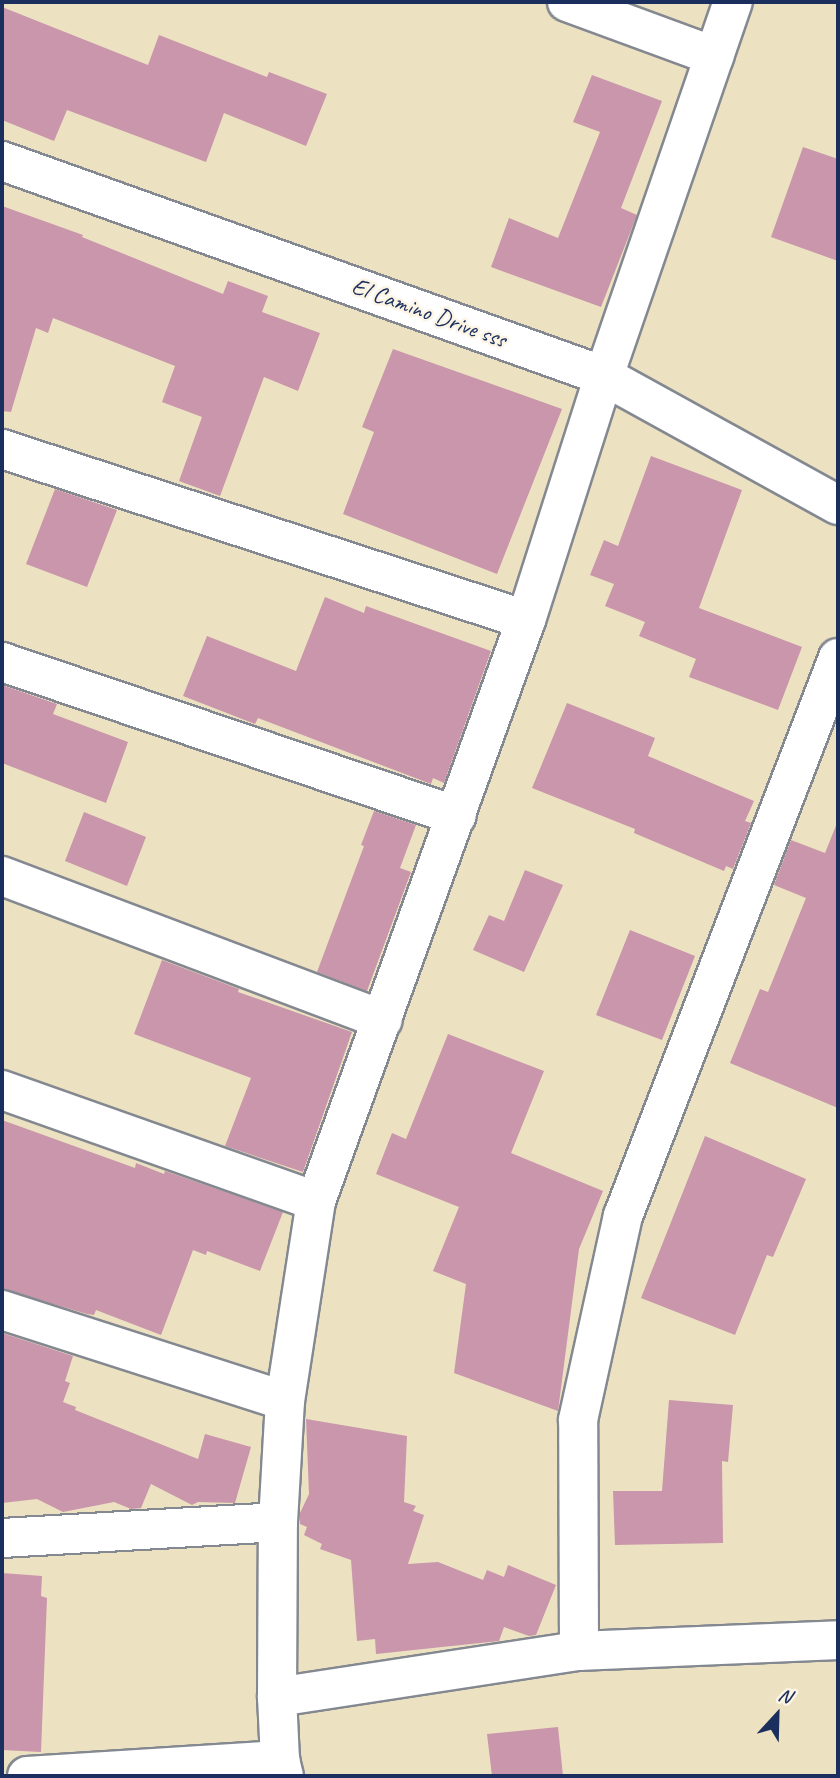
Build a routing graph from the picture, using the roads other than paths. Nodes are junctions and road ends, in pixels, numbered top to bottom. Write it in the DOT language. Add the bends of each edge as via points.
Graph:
graph roads {
  1 [pos="567,2"];
  2 [pos="733,2"];
  3 [pos="714,56"];
  4 [pos="2,161"];
  5 [pos="604,376"];
  6 [pos="2,449"];
  7 [pos="838,505"];
  8 [pos="526,620"];
  9 [pos="838,658"];
  10 [pos="2,662"];
  11 [pos="457,816"];
  12 [pos="2,876"];
  13 [pos="383,1020"];
  14 [pos="2,1090"];
  15 [pos="316,1201"];
  16 [pos="2,1310"];
  17 [pos="285,1401"];
  18 [pos="278,1522"];
  19 [pos="2,1538"];
  20 [pos="838,1640"];
  21 [pos="579,1651"];
  22 [pos="277,1696"];
  23 [pos="282,1768"];
  24 [pos="27,1776"];
  1 -- 3 [label="street"];
  2 -- 3 [label="street"];
  3 -- 5 [label="street"];
  4 -- 5 [label="street, El Camino Drive sss"];
  5 -- 7 [label="street, El Camino Drive sss"];
  5 -- 8 [label="street"];
  6 -- 8 [label="street"];
  8 -- 11 [label="street"];
  9 -- 21 [label="street" via="623,1216 578,1420"];
  10 -- 11 [label="street"];
  11 -- 13 [label="street"];
  12 -- 13 [label="street"];
  13 -- 15 [label="street"];
  14 -- 15 [label="street"];
  15 -- 17 [label="street"];
  16 -- 17 [label="street"];
  17 -- 18 [label="street"];
  18 -- 19 [label="street"];
  18 -- 22 [label="street"];
  20 -- 21 [label="street"];
  21 -- 22 [label="street"];
  22 -- 23 [label="street"];
  23 -- 24 [label="street"];
}
